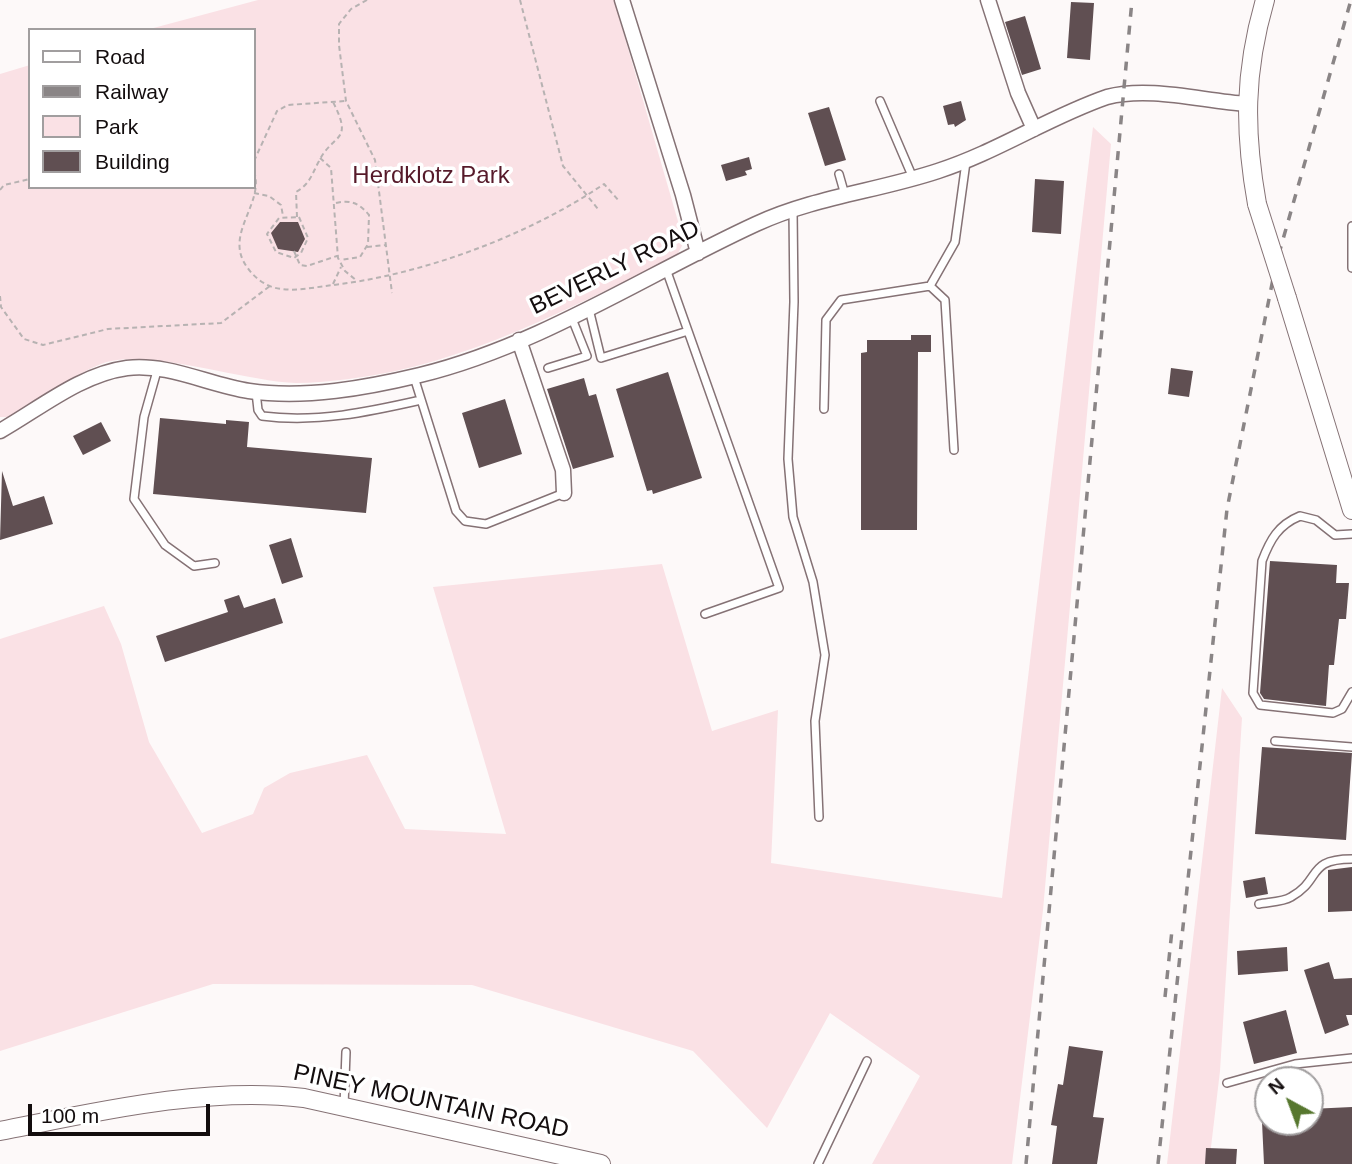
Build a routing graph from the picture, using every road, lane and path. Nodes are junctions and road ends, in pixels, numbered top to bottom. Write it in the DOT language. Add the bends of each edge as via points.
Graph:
graph roads {
  1 [pos="367,0"];
  2 [pos="520,0"];
  3 [pos="622,0"];
  4 [pos="988,0"];
  5 [pos="1265,0"];
  6 [pos="346,101"];
  7 [pos="880,101"];
  8 [pos="333,102"];
  9 [pos="1247,104"];
  10 [pos="1034,129"];
  11 [pos="256,157"];
  12 [pos="320,158"];
  13 [pos="966,161"];
  14 [pos="839,174"];
  15 [pos="913,179"];
  16 [pos="28,180"];
  17 [pos="254,189"];
  18 [pos="0,190"];
  19 [pos="254,193"];
  20 [pos="587,195"];
  21 [pos="845,195"];
  22 [pos="619,201"];
  23 [pos="334,204"];
  24 [pos="598,209"];
  25 [pos="793,209"];
  26 [pos="297,217"];
  27 [pos="284,218"];
  28 [pos="1352,226"];
  29 [pos="387,245"];
  30 [pos="366,247"];
  31 [pos="294,251"];
  32 [pos="698,253"];
  33 [pos="338,256"];
  34 [pos="294,258"];
  35 [pos="339,260"];
  36 [pos="342,265"];
  37 [pos="1352,268"];
  38 [pos="666,269"];
  39 [pos="390,275"];
  40 [pos="358,281"];
  41 [pos="333,285"];
  42 [pos="271,286"];
  43 [pos="930,286"];
  44 [pos="392,293"];
  45 [pos="0,296"];
  46 [pos="588,307"];
  47 [pos="571,315"];
  48 [pos="688,331"];
  49 [pos="519,340"];
  50 [pos="548,368"];
  51 [pos="157,371"];
  52 [pos="414,376"];
  53 [pos="256,391"];
  54 [pos="421,400"];
  55 [pos="824,409"];
  56 [pos="0,432"];
  57 [pos="954,450"];
  58 [pos="1347,475"];
  59 [pos="564,493"];
  60 [pos="1351,506"];
  61 [pos="1352,534"];
  62 [pos="215,563"];
  63 [pos="705,614"];
  64 [pos="1352,692"];
  65 [pos="1275,741"];
  66 [pos="1352,747"];
  67 [pos="819,817"];
  68 [pos="1352,859"];
  69 [pos="1259,904"];
  70 [pos="346,1052"];
  71 [pos="1352,1058"];
  72 [pos="867,1061"];
  73 [pos="1227,1083"];
  74 [pos="344,1107"];
  75 [pos="0,1131"];
  76 [pos="601,1164"];
  77 [pos="818,1164"];
  1 -- 6 [label="path" via="351,9 339,24"];
  2 -- 20 [label="path" via="563,166"];
  3 -- 32 [label="street"];
  4 -- 10 [label="street"];
  5 -- 9 [label="street" via="1252,51"];
  6 -- 8 [label="path"];
  6 -- 29 [label="path" via="375,160"];
  7 -- 15 [label="lane"];
  8 -- 11 [label="path" via="288,105 277,111"];
  8 -- 12 [label="path" via="342,134"];
  9 -- 10 [label="street, BEVERLY ROAD" via="1123,92"];
  9 -- 58 [label="street, bridge" via="1247,149 1257,204"];
  10 -- 13 [label="street, BEVERLY ROAD"];
  12 -- 23 [label="path" via="331,168"];
  12 -- 26 [label="path" via="314,175 296,192"];
  13 -- 15 [label="street, BEVERLY ROAD"];
  13 -- 43 [label="lane" via="955,242"];
  14 -- 21 [label="lane"];
  15 -- 21 [label="street, BEVERLY ROAD"];
  16 -- 18 [label="path"];
  17 -- 19 [label="path"];
  19 -- 27 [label="path" via="281,205"];
  19 -- 42 [label="path" via="238,244 245,265 258,280"];
  20 -- 22 [label="path" via="604,184"];
  20 -- 24 [label="path"];
  20 -- 39 [label="path" via="486,244"];
  21 -- 25 [label="street, BEVERLY ROAD"];
  23 -- 30 [label="path" via="356,203 369,215"];
  23 -- 33 [label="path"];
  25 -- 32 [label="street, BEVERLY ROAD"];
  25 -- 67 [label="lane" via="788,459 793,517 813,582 825,654 815,722"];
  26 -- 27 [label="path"];
  26 -- 34 [label="path" via="308,238"];
  27 -- 34 [label="path" via="267,234 276,252"];
  28 -- 37 [label="lane"];
  29 -- 30 [label="path"];
  29 -- 39 [label="path"];
  30 -- 35 [label="path" via="360,257"];
  31 -- 34 [label="path"];
  32 -- 38 [label="street, BEVERLY ROAD"];
  33 -- 34 [label="path" via="307,266"];
  33 -- 35 [label="path"];
  35 -- 36 [label="path"];
  36 -- 40 [label="path"];
  36 -- 41 [label="path"];
  38 -- 46 [label="street, BEVERLY ROAD"];
  38 -- 48 [label="lane"];
  39 -- 40 [label="path"];
  39 -- 44 [label="path"];
  40 -- 41 [label="path"];
  41 -- 42 [label="path"];
  42 -- 45 [label="path" via="221,323 108,328 43,345 24,340 1,307"];
  43 -- 55 [label="lane" via="841,300 826,320"];
  43 -- 57 [label="lane" via="945,300"];
  46 -- 47 [label="street, BEVERLY ROAD"];
  46 -- 48 [label="lane" via="601,358"];
  47 -- 49 [label="street, BEVERLY ROAD"];
  47 -- 50 [label="lane" via="587,356"];
  48 -- 63 [label="lane" via="779,588"];
  49 -- 52 [label="street, BEVERLY ROAD"];
  49 -- 59 [label="street" via="563,470"];
  51 -- 53 [label="street, BEVERLY ROAD"];
  51 -- 56 [label="street, BEVERLY ROAD" via="131,368 96,376"];
  51 -- 62 [label="lane" via="144,417 134,499 165,545 194,566"];
  52 -- 53 [label="street, BEVERLY ROAD" via="308,393"];
  52 -- 54 [label="lane"];
  53 -- 54 [label="lane" via="262,416 282,419 345,417"];
  54 -- 59 [label="lane" via="456,511 465,521 486,524"];
  58 -- 60 [label="street"];
  61 -- 64 [label="lane" via="1335,536 1316,520 1300,516 1270,540 1262,561 1253,693 1260,705 1333,713 1342,709"];
  65 -- 66 [label="lane"];
  68 -- 69 [label="lane" via="1325,862 1290,898"];
  70 -- 74 [label="lane"];
  71 -- 73 [label="lane" via="1295,1064"];
  72 -- 77 [label="lane"];
  74 -- 75 [label="street, PINEY MOUNTAIN ROAD" via="272,1094 234,1095 86,1114"];
  74 -- 76 [label="street, PINEY MOUNTAIN ROAD"];
}
